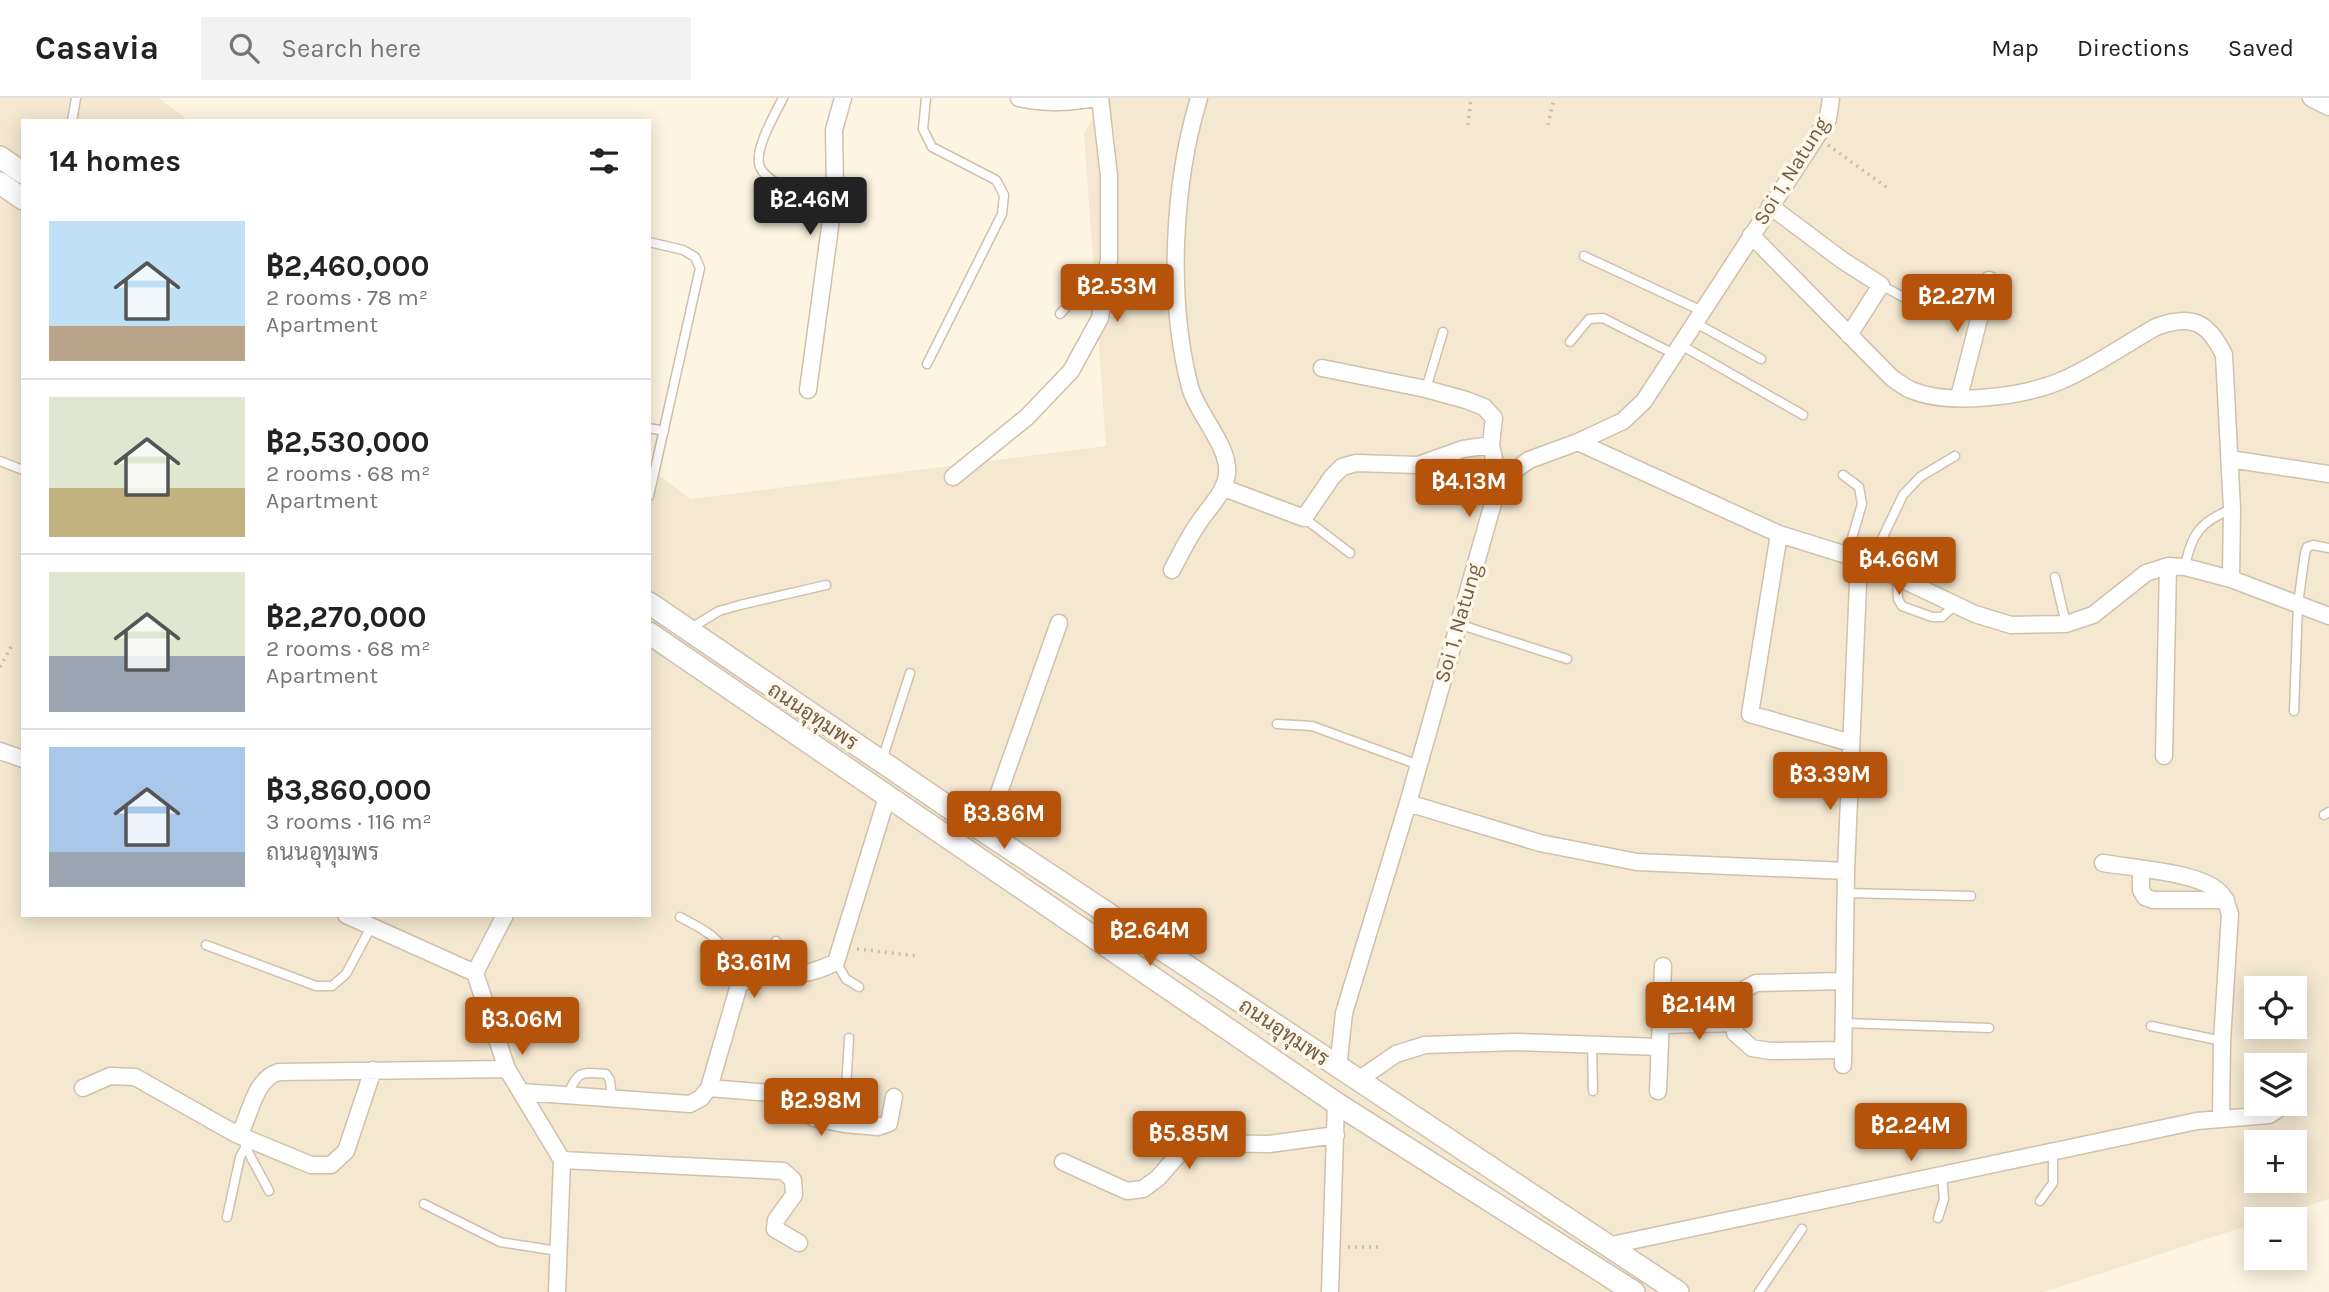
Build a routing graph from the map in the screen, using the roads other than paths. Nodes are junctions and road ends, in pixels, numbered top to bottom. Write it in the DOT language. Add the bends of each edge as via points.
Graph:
graph roads {
  1 [pos="76,98"];
  2 [pos="783,98"];
  3 [pos="843,98"];
  4 [pos="926,98"];
  5 [pos="1019,98"];
  6 [pos="1098,98"];
  7 [pos="1199,98"];
  8 [pos="1831,98"];
  9 [pos="1837,98"];
  10 [pos="2311,98"];
  11 [pos="2329,107"];
  12 [pos="72,119"];
  13 [pos="0,157"];
  14 [pos="21,172"];
  15 [pos="0,183"];
  16 [pos="786,189"];
  17 [pos="21,198"];
  18 [pos="1770,206"];
  19 [pos="1751,235"];
  20 [pos="651,243"];
  21 [pos="1584,256"];
  22 [pos="1109,259"];
  23 [pos="1989,280"];
  24 [pos="1881,285"];
  25 [pos="1903,297"];
  26 [pos="1060,314"];
  27 [pos="1698,317"];
  28 [pos="1443,332"];
  29 [pos="1849,335"];
  30 [pos="1570,342"];
  31 [pos="1677,350"];
  32 [pos="1761,359"];
  33 [pos="927,364"];
  34 [pos="1322,368"];
  35 [pos="1426,389"];
  36 [pos="808,390"];
  37 [pos="1959,397"];
  38 [pos="1802,415"];
  39 [pos="651,428"];
  40 [pos="664,431"];
  41 [pos="1578,442"];
  42 [pos="1491,445"];
  43 [pos="1955,456"];
  44 [pos="2230,458"];
  45 [pos="0,461"];
  46 [pos="21,469"];
  47 [pos="2329,474"];
  48 [pos="1843,475"];
  49 [pos="953,477"];
  50 [pos="1499,482"];
  51 [pos="651,487"];
  52 [pos="1224,488"];
  53 [pos="2232,509"];
  54 [pos="1304,518"];
  55 [pos="1779,534"];
  56 [pos="2329,548"];
  57 [pos="1350,553"];
  58 [pos="1859,560"];
  59 [pos="2176,566"];
  60 [pos="1172,570"];
  61 [pos="1897,576"];
  62 [pos="2055,577"];
  63 [pos="2231,579"];
  64 [pos="826,585"];
  65 [pos="651,604"];
  66 [pos="1956,604"];
  67 [pos="2298,604"];
  68 [pos="2329,616"];
  69 [pos="1059,623"];
  70 [pos="1458,624"];
  71 [pos="2066,624"];
  72 [pos="688,630"];
  73 [pos="651,634"];
  74 [pos="1567,659"];
  75 [pos="910,673"];
  76 [pos="2294,711"];
  77 [pos="1277,724"];
  78 [pos="1851,743"];
  79 [pos="0,751"];
  80 [pos="2164,756"];
  81 [pos="21,758"];
  82 [pos="881,762"];
  83 [pos="1419,765"];
  84 [pos="887,797"];
  85 [pos="1408,803"];
  86 [pos="985,832"];
  87 [pos="2103,863"];
  88 [pos="2141,869"];
  89 [pos="1846,871"];
  90 [pos="1846,893"];
  91 [pos="1971,896"];
  92 [pos="2226,900"];
  93 [pos="350,917"];
  94 [pos="504,917"];
  95 [pos="680,917"];
  96 [pos="371,928"];
  97 [pos="776,941"];
  98 [pos="206,946"];
  99 [pos="839,955"];
  100 [pos="1663,966"];
  101 [pos="771,971"];
  102 [pos="475,973"];
  103 [pos="1844,981"];
  104 [pos="739,985"];
  105 [pos="859,987"];
  106 [pos="1735,1023"];
  107 [pos="1844,1023"];
  108 [pos="1661,1025"];
  109 [pos="2151,1026"];
  110 [pos="1989,1028"];
  111 [pos="849,1038"];
  112 [pos="2222,1041"];
  113 [pos="1592,1045"];
  114 [pos="1660,1047"];
  115 [pos="1338,1068"];
  116 [pos="507,1069"];
  117 [pos="373,1070"];
  118 [pos="1357,1081"];
  119 [pos="83,1088"];
  120 [pos="709,1088"];
  121 [pos="1593,1091"];
  122 [pos="1658,1091"];
  123 [pos="522,1092"];
  124 [pos="567,1096"];
  125 [pos="894,1097"];
  126 [pos="612,1099"];
  127 [pos="1336,1103"];
  128 [pos="2253,1116"];
  129 [pos="2221,1118"];
  130 [pos="844,1124"];
  131 [pos="1336,1135"];
  132 [pos="244,1140"];
  133 [pos="2053,1152"];
  134 [pos="562,1160"];
  135 [pos="1063,1162"];
  136 [pos="1942,1175"];
  137 [pos="268,1191"];
  138 [pos="2040,1201"];
  139 [pos="424,1204"];
  140 [pos="227,1217"];
  141 [pos="1938,1218"];
  142 [pos="1802,1229"];
  143 [pos="799,1243"];
  144 [pos="1608,1246"];
  145 [pos="558,1251"];
  146 [pos="557,1292"];
  147 [pos="1331,1292"];
  148 [pos="1633,1292"];
  149 [pos="1678,1292"];
  150 [pos="1759,1292"];
  1 -- 12 [label="lane"];
  2 -- 16 [label="lane" via="759,149 759,166"];
  3 -- 36 [label="street" via="834,130 835,190"];
  4 -- 33 [label="lane" via="923,129 932,147 996,180 1004,195 1002,214"];
  5 -- 6 [label="street" via="1041,103"];
  6 -- 22 [label="street" via="1109,176"];
  7 -- 52 [label="street" via="1182,174 1176,297 1191,390 1225,457"];
  8 -- 9 [label="street"];
  8 -- 18 [label="street, Soi 1, Natung" via="1828,119"];
  10 -- 11 [label="street"];
  13 -- 14 [label="street"];
  15 -- 17 [label="street"];
  18 -- 19 [label="street, Soi 1, Natung"];
  18 -- 24 [label="street"];
  19 -- 27 [label="street, Soi 1, Natung"];
  19 -- 29 [label="street"];
  20 -- 40 [label="lane" via="683,250 695,257 701,268"];
  21 -- 27 [label="lane"];
  22 -- 26 [label="lane"];
  22 -- 49 [label="street" via="1100,318 1071,371 1027,417"];
  23 -- 37 [label="street"];
  24 -- 25 [label="lane"];
  24 -- 29 [label="street"];
  27 -- 31 [label="street, Soi 1, Natung"];
  27 -- 32 [label="lane"];
  28 -- 35 [label="lane"];
  29 -- 37 [label="street" via="1910,390"];
  30 -- 31 [label="lane" via="1589,319 1603,318"];
  31 -- 38 [label="lane"];
  31 -- 41 [label="street, Soi 1, Natung" via="1644,401 1623,421"];
  34 -- 35 [label="street"];
  35 -- 42 [label="street" via="1484,407 1494,418"];
  37 -- 44 [label="street" via="2012,394 2060,381 2156,327 2186,319 2210,332 2224,355"];
  39 -- 40 [label="lane"];
  40 -- 51 [label="lane"];
  41 -- 50 [label="street, Soi 1, Natung" via="1530,460"];
  41 -- 55 [label="street"];
  42 -- 50 [label="street"];
  42 -- 54 [label="street" via="1463,449 1418,465 1356,463 1342,467"];
  43 -- 58 [label="lane" via="1920,477 1903,495"];
  44 -- 47 [label="street"];
  44 -- 53 [label="street"];
  45 -- 46 [label="lane"];
  48 -- 58 [label="lane" via="1859,487 1863,504"];
  50 -- 70 [label="street, Soi 1, Natung"];
  52 -- 54 [label="street"];
  52 -- 60 [label="street"];
  53 -- 59 [label="lane" via="2200,527"];
  53 -- 63 [label="street"];
  54 -- 57 [label="lane"];
  55 -- 58 [label="street"];
  55 -- 78 [label="street" via="1750,714"];
  56 -- 67 [label="lane" via="2307,547"];
  58 -- 61 [label="street"];
  58 -- 78 [label="street"];
  59 -- 63 [label="street"];
  59 -- 71 [label="street" via="2146,573 2093,615"];
  59 -- 80 [label="street"];
  61 -- 66 [label="street"];
  61 -- 66 [label="lane" via="1902,606 1942,617"];
  62 -- 71 [label="lane"];
  63 -- 67 [label="street"];
  64 -- 72 [label="lane" via="719,611"];
  65 -- 72 [label="street, ถนนอุทุมพร"];
  66 -- 71 [label="street" via="2011,625"];
  67 -- 68 [label="street"];
  67 -- 76 [label="lane"];
  69 -- 86 [label="street"];
  70 -- 74 [label="lane"];
  70 -- 83 [label="street, Soi 1, Natung"];
  72 -- 82 [label="street, ถนนอุทุมพร"];
  73 -- 84 [label="street, ถนนอุทุมพร"];
  75 -- 82 [label="lane"];
  77 -- 83 [label="lane" via="1312,726"];
  78 -- 89 [label="street"];
  79 -- 81 [label="street"];
  82 -- 86 [label="street, ถนนอุทุมพร"];
  83 -- 85 [label="street, Soi 1, Natung"];
  84 -- 99 [label="street"];
  84 -- 127 [label="street, ถนนอุทุมพร"];
  85 -- 89 [label="street" via="1540,843 1637,862"];
  85 -- 115 [label="street, Soi 1, Natung" via="1344,1013"];
  86 -- 115 [label="street, ถนนอุทุมพร"];
  87 -- 88 [label="street"];
  88 -- 92 [label="street" via="2196,879"];
  88 -- 92 [label="street" via="2141,890 2153,900"];
  89 -- 90 [label="street"];
  90 -- 91 [label="lane"];
  90 -- 103 [label="street"];
  92 -- 112 [label="street" via="2230,914"];
  93 -- 96 [label="street"];
  94 -- 102 [label="street"];
  95 -- 104 [label="lane" via="712,934 728,955"];
  96 -- 98 [label="lane" via="346,974 332,986 316,986"];
  96 -- 102 [label="street"];
  97 -- 101 [label="lane"];
  99 -- 101 [label="street" via="807,973"];
  99 -- 105 [label="lane" via="846,979"];
  100 -- 108 [label="street"];
  101 -- 104 [label="street" via="755,974"];
  102 -- 116 [label="street"];
  103 -- 106 [label="street" via="1756,983 1740,992 1734,1004"];
  103 -- 107 [label="street"];
  104 -- 120 [label="street"];
  106 -- 107 [label="street" via="1735,1033 1752,1048 1843,1057"];
  106 -- 108 [label="street"];
  107 -- 110 [label="lane"];
  108 -- 114 [label="street"];
  109 -- 112 [label="lane"];
  111 -- 130 [label="lane"];
  112 -- 129 [label="street"];
  113 -- 114 [label="street"];
  113 -- 118 [label="street" via="1425,1045 1396,1054"];
  113 -- 121 [label="lane"];
  114 -- 122 [label="street"];
  115 -- 118 [label="street, ถนนอุทุมพร"];
  115 -- 127 [label="street"];
  116 -- 117 [label="street"];
  116 -- 123 [label="street"];
  117 -- 132 [label="street" via="269,1074 242,1129"];
  117 -- 132 [label="street" via="346,1151 331,1165 311,1165"];
  118 -- 144 [label="street, ถนนอุทุมพร"];
  119 -- 132 [label="street" via="110,1076 135,1077"];
  120 -- 126 [label="street" via="690,1104"];
  120 -- 130 [label="street" via="771,1093 799,1104 814,1118"];
  123 -- 124 [label="street"];
  123 -- 134 [label="street"];
  124 -- 126 [label="street"];
  124 -- 126 [label="lane" via="576,1076 606,1074"];
  125 -- 130 [label="street" via="889,1123 878,1128"];
  127 -- 131 [label="street"];
  127 -- 148 [label="street, ถนนอุทุมพร"];
  128 -- 129 [label="street"];
  129 -- 133 [label="street"];
  131 -- 135 [label="street" via="1269,1144 1197,1143 1185,1147 1143,1189 1128,1191"];
  131 -- 147 [label="street"];
  132 -- 137 [label="lane"];
  132 -- 140 [label="lane"];
  133 -- 136 [label="street"];
  133 -- 138 [label="lane" via="2053,1183"];
  134 -- 143 [label="street" via="783,1171 793,1180 794,1195 776,1220 775,1229"];
  134 -- 145 [label="street"];
  136 -- 141 [label="lane" via="1944,1199"];
  136 -- 144 [label="street"];
  139 -- 145 [label="lane" via="500,1242"];
  142 -- 150 [label="lane"];
  144 -- 149 [label="street, ถนนอุทุมพร"];
  145 -- 146 [label="street"];
}
